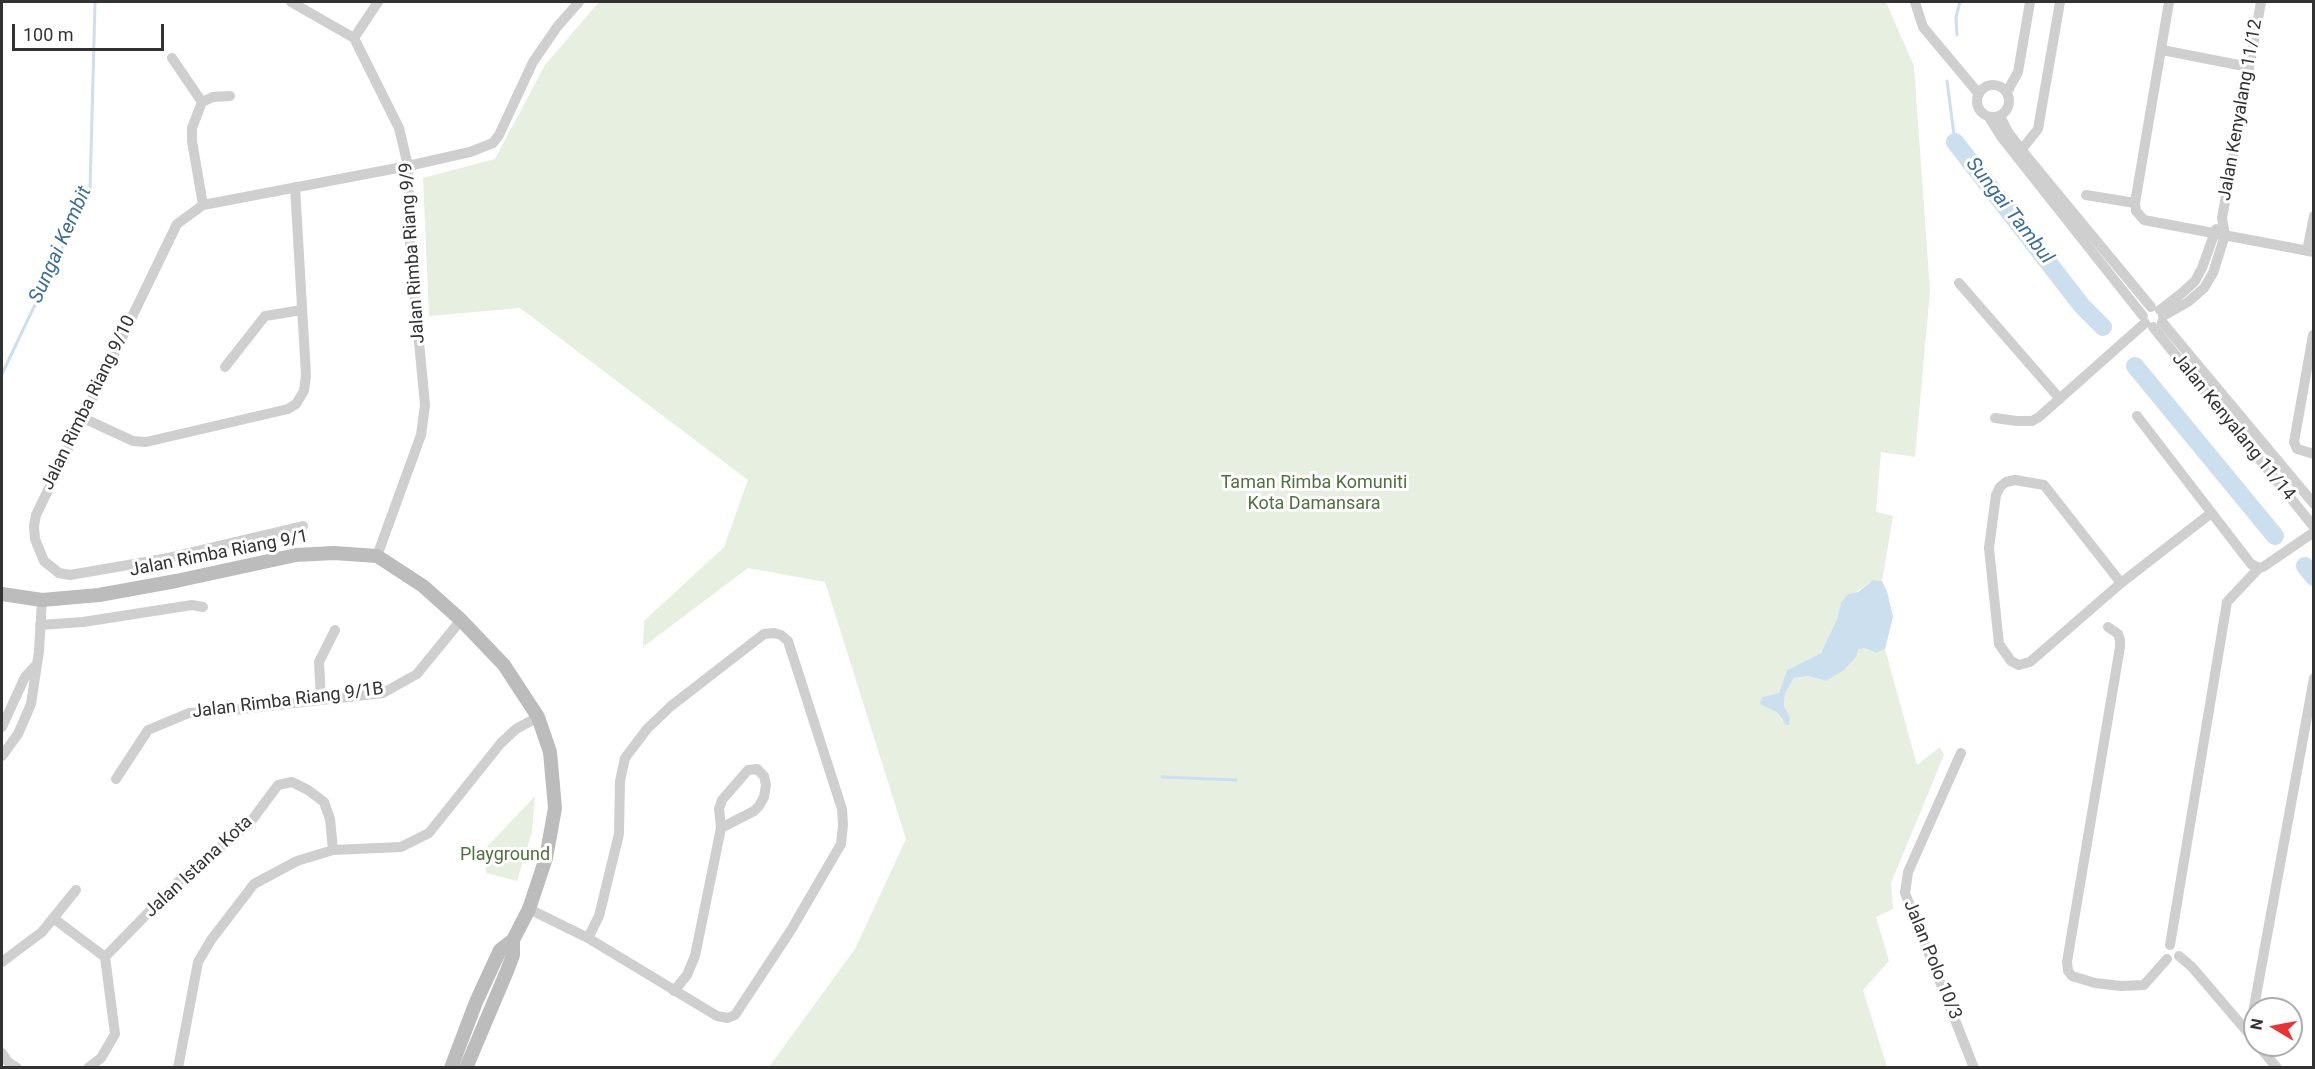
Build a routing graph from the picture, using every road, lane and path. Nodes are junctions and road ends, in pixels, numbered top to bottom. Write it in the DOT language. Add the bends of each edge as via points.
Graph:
graph roads {
  1 [pos="291,2"];
  2 [pos="378,2"];
  3 [pos="579,2"];
  4 [pos="1915,2"];
  5 [pos="2030,2"];
  6 [pos="2060,2"];
  7 [pos="2169,2"];
  8 [pos="2260,2"];
  9 [pos="354,38"];
  10 [pos="2162,50"];
  11 [pos="172,58"];
  12 [pos="2249,67"];
  13 [pos="2007,92"];
  14 [pos="1979,94"];
  15 [pos="230,96"];
  16 [pos="202,102"];
  17 [pos="1994,117"];
  18 [pos="2019,153"];
  19 [pos="408,166"];
  20 [pos="295,187"];
  21 [pos="2086,195"];
  22 [pos="2135,202"];
  23 [pos="203,205"];
  24 [pos="2313,216"];
  25 [pos="2219,234"];
  26 [pos="2310,251"];
  27 [pos="1959,283"];
  28 [pos="302,310"];
  29 [pos="2154,317"];
  30 [pos="2313,335"];
  31 [pos="225,367"];
  32 [pos="2060,399"];
  33 [pos="2137,416"];
  34 [pos="83,418"];
  35 [pos="1995,418"];
  36 [pos="2313,454"];
  37 [pos="2313,504"];
  38 [pos="2210,514"];
  39 [pos="303,526"];
  40 [pos="2313,527"];
  41 [pos="2313,532"];
  42 [pos="379,551"];
  43 [pos="2259,568"];
  44 [pos="2121,583"];
  45 [pos="2,594"];
  46 [pos="42,600"];
  47 [pos="203,607"];
  48 [pos="461,620"];
  49 [pos="40,625"];
  50 [pos="2108,627"];
  51 [pos="335,630"];
  52 [pos="37,664"];
  53 [pos="2313,678"];
  54 [pos="321,700"];
  55 [pos="538,717"];
  56 [pos="2,727"];
  57 [pos="1960,753"];
  58 [pos="2,756"];
  59 [pos="116,779"];
  60 [pos="721,828"];
  61 [pos="333,850"];
  62 [pos="76,890"];
  63 [pos="529,909"];
  64 [pos="53,918"];
  65 [pos="588,938"];
  66 [pos="513,940"];
  67 [pos="2170,945"];
  68 [pos="2179,956"];
  69 [pos="105,957"];
  70 [pos="2167,959"];
  71 [pos="2,962"];
  72 [pos="674,991"];
  73 [pos="2261,997"];
  74 [pos="476,1002"];
  75 [pos="490,1008"];
  76 [pos="2243,1028"];
  77 [pos="2,1053"];
  78 [pos="17,1068"];
  79 [pos="88,1068"];
  80 [pos="178,1068"];
  81 [pos="451,1068"];
  82 [pos="466,1068"];
  83 [pos="1974,1068"];
  1 -- 9 [label="street"];
  2 -- 9 [label="street"];
  3 -- 19 [label="street, Jalan Rimba Riang 9/10" via="533,62 493,143"];
  4 -- 14 [label="street" via="1923,27"];
  5 -- 13 [label="street" via="2018,72"];
  6 -- 18 [label="street" via="2038,129"];
  7 -- 10 [label="street"];
  8 -- 12 [label="street, Jalan Kenyalang 11/12"];
  9 -- 19 [label="street, Jalan Rimba Riang 9/9" via="399,128"];
  10 -- 12 [label="street"];
  10 -- 22 [label="street"];
  11 -- 16 [label="street"];
  12 -- 25 [label="street, Jalan Kenyalang 11/12"];
  13 -- 14 [label="street" via="1992,85"];
  13 -- 17 [label="street" via="2009,106"];
  14 -- 17 [label="street" via="1980,110"];
  15 -- 16 [label="street"];
  16 -- 23 [label="street" via="192,128 192,141"];
  17 -- 18 [label="street, Jalan Kenyalang 11/14"];
  18 -- 29 [label="street, Jalan Kenyalang 11/14"];
  19 -- 20 [label="street, Jalan Rimba Riang 9/10"];
  19 -- 42 [label="street, Jalan Rimba Riang 9/9" via="410,247 426,405 421,435"];
  20 -- 23 [label="street, Jalan Rimba Riang 9/10"];
  20 -- 28 [label="street"];
  21 -- 22 [label="street"];
  22 -- 25 [label="street" via="2144,220"];
  23 -- 34 [label="street, Jalan Rimba Riang 9/10" via="172,231"];
  24 -- 26 [label="street"];
  25 -- 26 [label="street"];
  25 -- 29 [label="street" via="2195,281"];
  27 -- 32 [label="street"];
  28 -- 31 [label="street" via="265,316"];
  28 -- 34 [label="street" via="304,391 288,409 146,442 133,441"];
  29 -- 32 [label="street"];
  29 -- 37 [label="street, Jalan Kenyalang 11/14"];
  29 -- 40 [label="street, Jalan Kenyalang 11/14"];
  30 -- 36 [label="street" via="2294,442 2297,449"];
  32 -- 35 [label="street" via="2032,421"];
  33 -- 38 [label="street"];
  34 -- 39 [label="street, Jalan Rimba Riang 9/10" via="34,526 39,552 60,573 70,575 163,559"];
  38 -- 43 [label="street" via="2251,564"];
  38 -- 44 [label="street"];
  41 -- 43 [label="street"];
  42 -- 46 [label="street, Jalan Rimba Riang 9/1" via="296,555 121,591"];
  42 -- 48 [label="street, Jalan Rimba Riang 9/1"];
  43 -- 67 [label="street" via="2227,602"];
  44 -- 44 [label="street" via="2030,662 2019,665 2011,661 1999,644 1989,548 2000,487 2015,480 2044,485"];
  45 -- 46 [label="street, Jalan Rimba Riang 9/1"];
  46 -- 49 [label="street"];
  47 -- 49 [label="street" via="192,605"];
  48 -- 54 [label="street, Jalan Rimba Riang 9/1B" via="417,674 383,693"];
  48 -- 55 [label="street, Jalan Rimba Riang 9/1" via="504,665"];
  49 -- 52 [label="street"];
  50 -- 70 [label="street" via="2118,634 2120,647 2068,971 2095,983 2144,985"];
  51 -- 54 [label="street" via="319,662"];
  52 -- 56 [label="street" via="25,676"];
  52 -- 58 [label="street" via="31,704 18,734"];
  53 -- 73 [label="street"];
  54 -- 59 [label="street, Jalan Rimba Riang 9/1B" via="189,712 163,722 148,730"];
  55 -- 61 [label="street" via="501,743 429,833 401,847"];
  55 -- 63 [label="street, Jalan Rimba Riang 9/1" via="550,752 555,808 546,858"];
  57 -- 83 [label="street, Jalan Polo 10/3" via="1908,872 1905,893"];
  60 -- 60 [label="street" via="722,800 748,770 757,770 766,785 759,806"];
  60 -- 72 [label="street" via="695,956"];
  61 -- 69 [label="street, Jalan Istana Kota" via="324,802 292,782 278,785 249,824 183,877"];
  61 -- 80 [label="street" via="297,861 254,884 211,939 198,962"];
  62 -- 64 [label="street"];
  63 -- 65 [label="street"];
  63 -- 66 [label="street, Jalan Rimba Riang 9/1"];
  64 -- 69 [label="street"];
  64 -- 71 [label="street" via="42,932"];
  65 -- 72 [label="street"];
  65 -- 72 [label="street" via="598,916 619,834 620,781 625,758 671,706 764,634 781,635 788,641 842,809 841,844 735,1015 717,1016"];
  66 -- 74 [label="street, Jalan Rimba Riang 9/1" via="500,950"];
  66 -- 75 [label="street" via="513,955"];
  67 -- 68 [label="street" via="2178,947"];
  67 -- 70 [label="street" via="2165,951"];
  68 -- 70 [label="street"];
  68 -- 76 [label="street"];
  69 -- 79 [label="street" via="115,1034 101,1059"];
  74 -- 75 [label="street"];
  74 -- 81 [label="street, Jalan Rimba Riang 9/1"];
  75 -- 82 [label="street"];
  77 -- 78 [label="street"];
}
